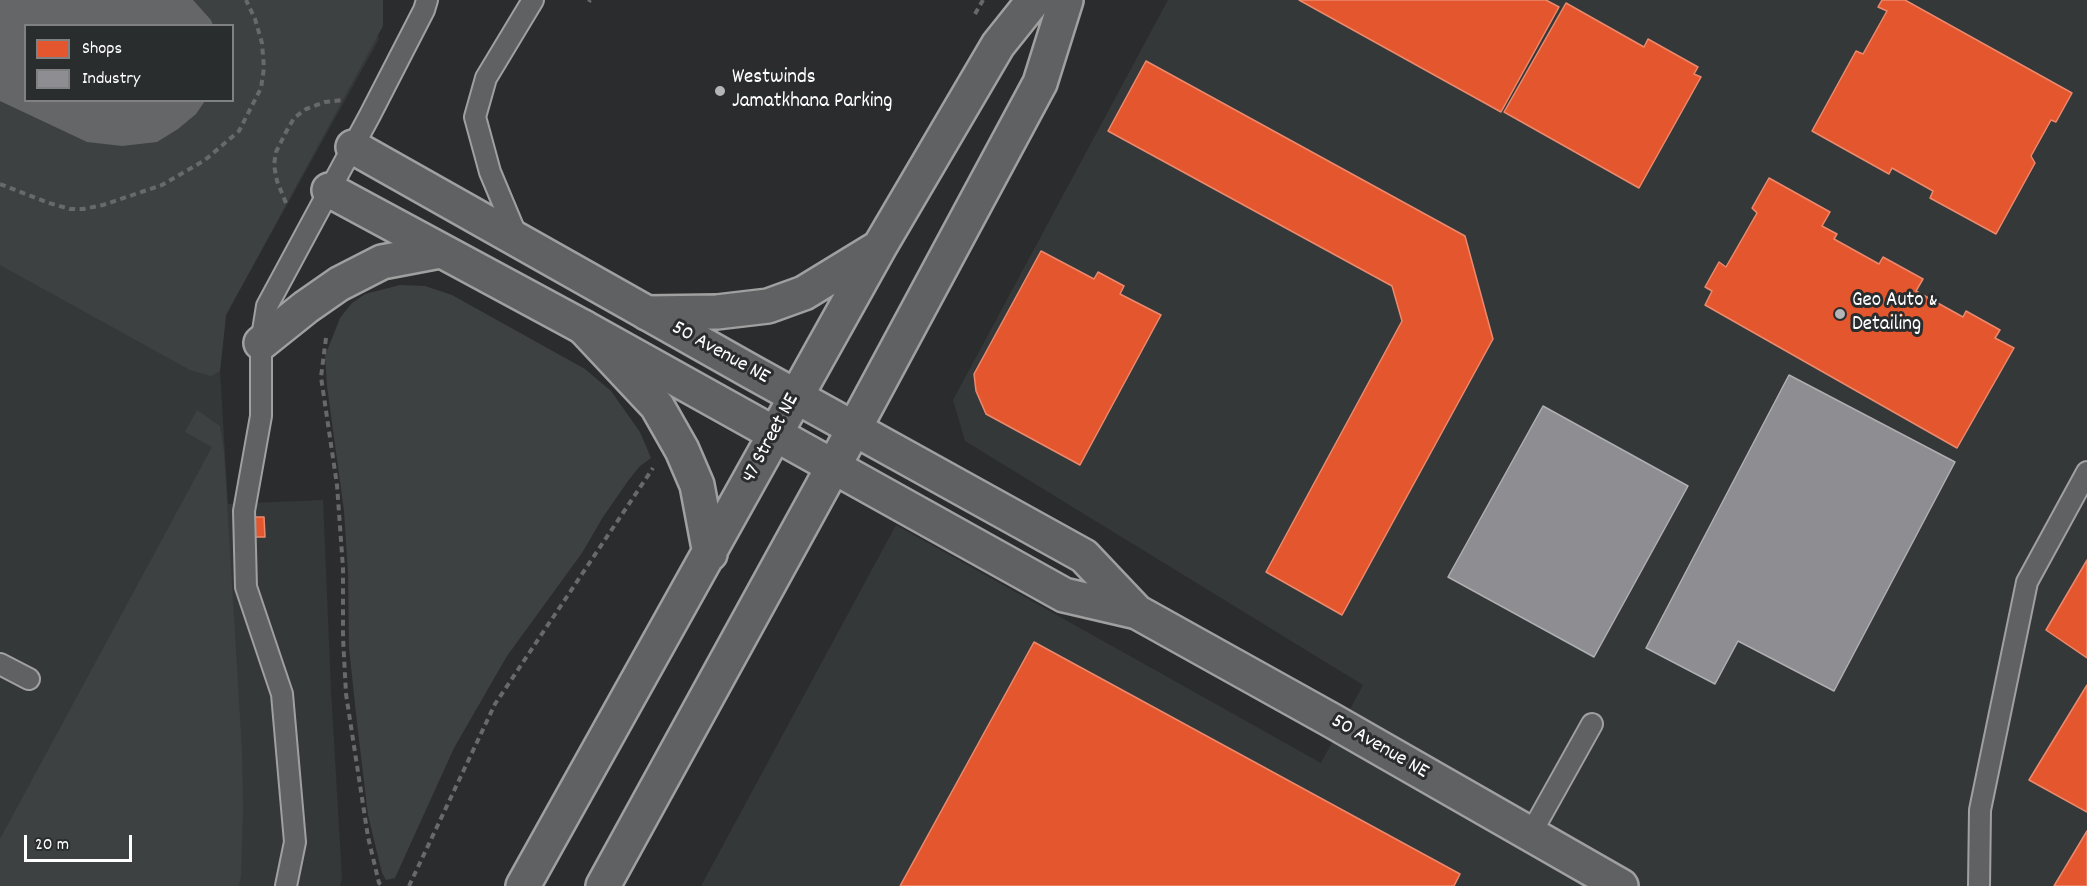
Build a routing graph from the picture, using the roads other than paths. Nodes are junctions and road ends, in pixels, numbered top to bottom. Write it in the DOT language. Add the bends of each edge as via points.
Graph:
graph roads {
  1 [pos="427,0"];
  2 [pos="532,0"];
  3 [pos="1034,0"];
  4 [pos="1066,0"];
  5 [pos="353,147"];
  6 [pos="330,190"];
  7 [pos="519,241"];
  8 [pos="880,246"];
  9 [pos="440,251"];
  10 [pos="646,313"];
  11 [pos="583,327"];
  12 [pos="261,343"];
  13 [pos="795,396"];
  14 [pos="854,429"];
  15 [pos="774,434"];
  16 [pos="833,465"];
  17 [pos="2087,472"];
  18 [pos="710,555"];
  19 [pos="1137,612"];
  20 [pos="0,664"];
  21 [pos="29,680"];
  22 [pos="1592,724"];
  23 [pos="1530,835"];
  24 [pos="286,886"];
  25 [pos="523,886"];
  26 [pos="603,886"];
  27 [pos="1621,886"];
  28 [pos="1979,886"];
  1 -- 5 [label="lane"];
  2 -- 7 [label="lane" via="486,78 475,117 490,172"];
  3 -- 8 [label="street, 47 Street NE" via="998,45"];
  4 -- 14 [label="street" via="1040,83"];
  5 -- 6 [label="lane"];
  5 -- 7 [label="street, 50 Avenue NE"];
  6 -- 9 [label="street, 50 Avenue NE"];
  6 -- 12 [label="lane" via="267,306"];
  7 -- 10 [label="street, 50 Avenue NE"];
  8 -- 10 [label="street" via="804,293 768,306 717,312"];
  8 -- 13 [label="street, 47 Street NE"];
  9 -- 11 [label="street, 50 Avenue NE"];
  9 -- 12 [label="street" via="382,262 339,284"];
  10 -- 13 [label="street, 50 Avenue NE"];
  11 -- 15 [label="street, 50 Avenue NE"];
  11 -- 18 [label="street" via="657,406 682,450 697,484"];
  12 -- 24 [label="lane" via="261,416 244,511 246,587 282,694 295,842"];
  13 -- 14 [label="street, 50 Avenue NE"];
  13 -- 15 [label="street, 47 Street NE"];
  14 -- 16 [label="street"];
  14 -- 19 [label="street, 50 Avenue NE" via="1084,556"];
  15 -- 16 [label="street, 50 Avenue NE"];
  15 -- 18 [label="street, 47 Street NE"];
  16 -- 19 [label="street, 50 Avenue NE" via="1064,595"];
  16 -- 26 [label="street"];
  17 -- 28 [label="lane" via="2027,582 1980,810"];
  18 -- 25 [label="street, 47 Street NE"];
  19 -- 23 [label="street, 50 Avenue NE"];
  20 -- 21 [label="lane"];
  22 -- 23 [label="lane"];
  23 -- 27 [label="street, 50 Avenue NE"];
}
